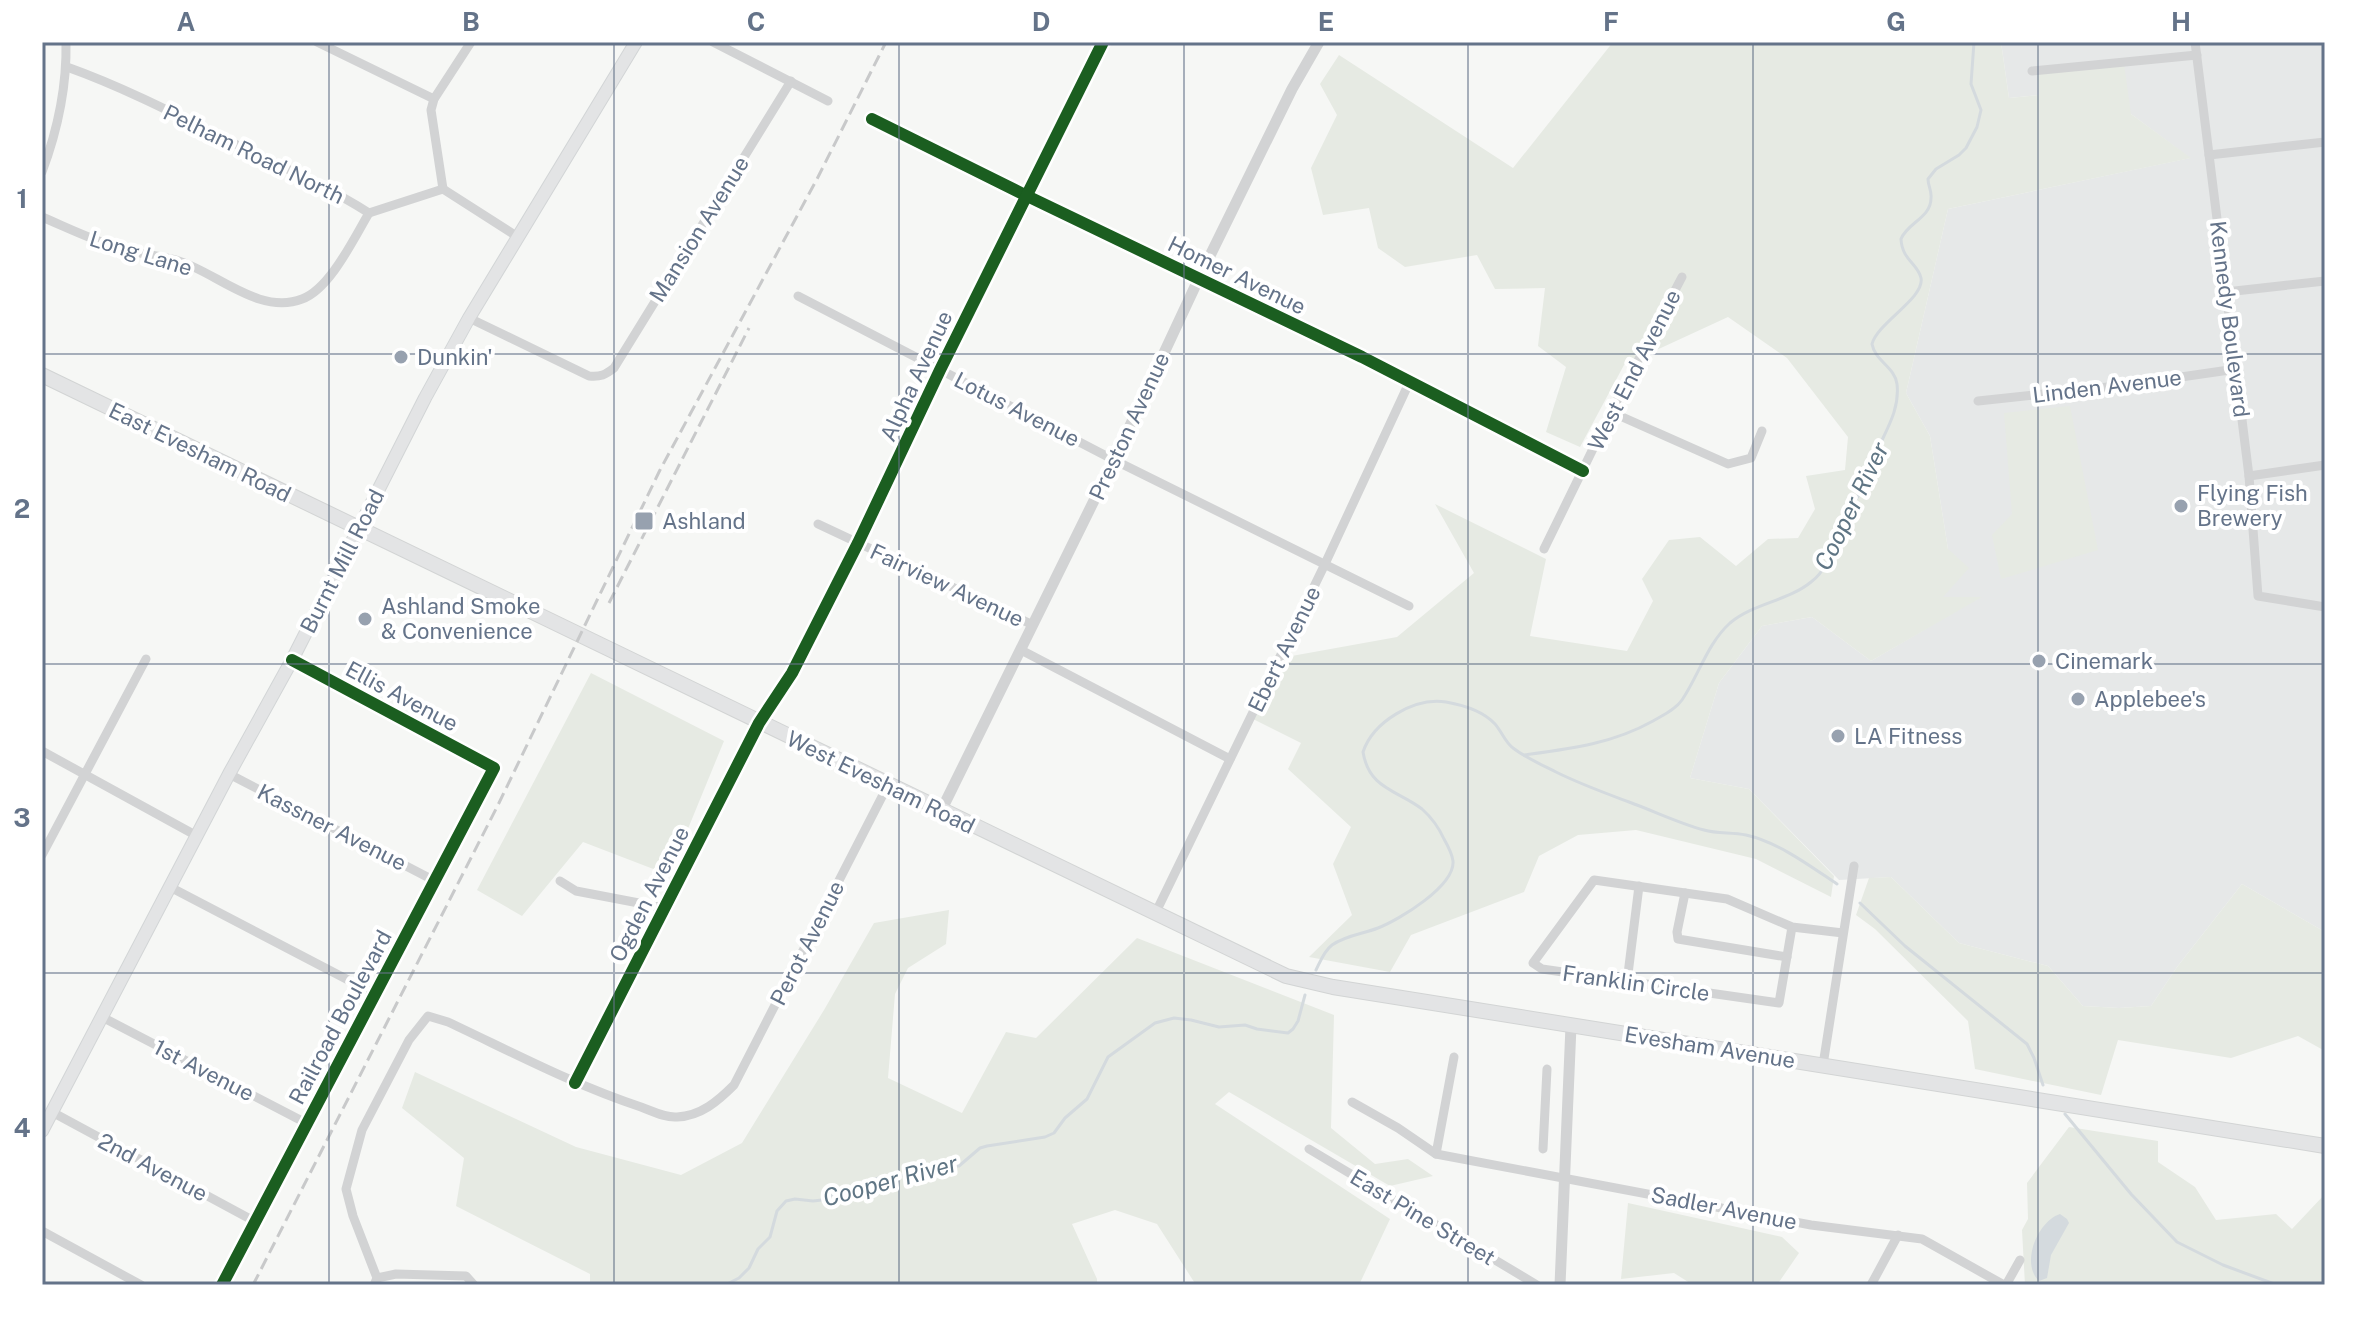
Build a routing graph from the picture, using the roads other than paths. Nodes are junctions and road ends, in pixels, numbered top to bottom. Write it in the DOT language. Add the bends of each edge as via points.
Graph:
graph roads {
  1 [pos="66,42"];
  2 [pos="317,42"];
  3 [pos="471,42"];
  4 [pos="636,42"];
  5 [pos="713,42"];
  6 [pos="1103,42"];
  7 [pos="2195,42"];
  8 [pos="1313,45"];
  9 [pos="2197,55"];
  10 [pos="67,67"];
  11 [pos="2032,71"];
  12 [pos="791,81"];
  13 [pos="434,99"];
  14 [pos="828,101"];
  15 [pos="872,119"];
  16 [pos="2325,142"];
  17 [pos="2209,155"];
  18 [pos="42,172"];
  19 [pos="443,189"];
  20 [pos="1025,195"];
  21 [pos="369,213"];
  22 [pos="42,217"];
  23 [pos="518,237"];
  24 [pos="1682,277"];
  25 [pos="1199,278"];
  26 [pos="2325,281"];
  27 [pos="2226,292"];
  28 [pos="798,296"];
  29 [pos="469,318"];
  30 [pos="2236,369"];
  31 [pos="940,370"];
  32 [pos="42,375"];
  33 [pos="1409,383"];
  34 [pos="1978,401"];
  35 [pos="1611,412"];
  36 [pos="1762,431"];
  37 [pos="1114,460"];
  38 [pos="2325,465"];
  39 [pos="1583,471"];
  40 [pos="2249,476"];
  41 [pos="818,524"];
  42 [pos="358,529"];
  43 [pos="858,543"];
  44 [pos="1544,549"];
  45 [pos="1324,566"];
  46 [pos="1409,606"];
  47 [pos="2325,607"];
  48 [pos="1033,625"];
  49 [pos="1021,650"];
  50 [pos="146,659"];
  51 [pos="292,660"];
  52 [pos="759,723"];
  53 [pos="42,751"];
  54 [pos="1230,759"];
  55 [pos="494,768"];
  56 [pos="85,774"];
  57 [pos="229,774"];
  58 [pos="888,785"];
  59 [pos="941,811"];
  60 [pos="197,836"];
  61 [pos="42,855"];
  62 [pos="1854,866"];
  63 [pos="435,881"];
  64 [pos="560,881"];
  65 [pos="1639,886"];
  66 [pos="170,887"];
  67 [pos="1685,893"];
  68 [pos="665,908"];
  69 [pos="1155,914"];
  70 [pos="1792,927"];
  71 [pos="1843,933"];
  72 [pos="1787,957"];
  73 [pos="1627,982"];
  74 [pos="1321,985"];
  75 [pos="375,994"];
  76 [pos="102,1017"];
  77 [pos="1571,1026"];
  78 [pos="1454,1057"];
  79 [pos="1823,1065"];
  80 [pos="1547,1069"];
  81 [pos="575,1083"];
  82 [pos="1352,1102"];
  83 [pos="1545,1107"];
  84 [pos="1567,1108"];
  85 [pos="52,1112"];
  86 [pos="306,1123"];
  87 [pos="42,1131"];
  88 [pos="2325,1146"];
  89 [pos="1309,1149"];
  90 [pos="1543,1149"];
  91 [pos="1436,1154"];
  92 [pos="1564,1178"];
  93 [pos="254,1221"];
  94 [pos="42,1231"];
  95 [pos="1898,1235"];
  96 [pos="2020,1260"];
  97 [pos="376,1281"];
  98 [pos="141,1285"];
  99 [pos="222,1285"];
  100 [pos="474,1285"];
  101 [pos="1537,1285"];
  102 [pos="1560,1285"];
  103 [pos="1871,1285"];
  104 [pos="2005,1285"];
  1 -- 10 [label="street"];
  2 -- 13 [label="street"];
  3 -- 13 [label="street"];
  4 -- 23 [label="main road, Burnt Mill Road"];
  5 -- 12 [label="street"];
  6 -- 20 [label="street, Alpha Avenue"];
  7 -- 9 [label="street, Kennedy Boulevard"];
  8 -- 25 [label="street, Preston Avenue"];
  9 -- 11 [label="street"];
  9 -- 17 [label="street, Kennedy Boulevard"];
  10 -- 18 [label="street"];
  10 -- 21 [label="street, Pelham Road North" via="221,137"];
  12 -- 14 [label="street"];
  12 -- 29 [label="street, Mansion Avenue" via="605,375 589,376"];
  13 -- 19 [label="street" via="431,110"];
  15 -- 20 [label="street, Homer Avenue"];
  16 -- 17 [label="street"];
  17 -- 27 [label="street, Kennedy Boulevard"];
  19 -- 21 [label="street, Pelham Road North"];
  19 -- 23 [label="street"];
  20 -- 25 [label="street, Homer Avenue"];
  20 -- 31 [label="street, Alpha Avenue"];
  21 -- 22 [label="street, Long Lane" via="315,292 285,302 241,292 179,261 123,249"];
  23 -- 29 [label="main road, Burnt Mill Road"];
  24 -- 35 [label="street, West End Avenue"];
  25 -- 33 [label="street, Homer Avenue"];
  25 -- 37 [label="street, Preston Avenue"];
  26 -- 27 [label="street"];
  27 -- 30 [label="street, Kennedy Boulevard"];
  28 -- 31 [label="street, Lotus Avenue"];
  29 -- 42 [label="main road, Burnt Mill Road"];
  30 -- 34 [label="street, Linden Avenue"];
  30 -- 40 [label="street, Kennedy Boulevard"];
  31 -- 37 [label="street, Lotus Avenue"];
  31 -- 43 [label="street, Alpha Avenue"];
  32 -- 42 [label="main road, East Evesham Road"];
  33 -- 39 [label="street, Homer Avenue"];
  33 -- 45 [label="street, Ebert Avenue"];
  35 -- 36 [label="street" via="1728,464 1751,458"];
  35 -- 39 [label="street, West End Avenue"];
  37 -- 45 [label="street, Lotus Avenue"];
  37 -- 48 [label="street, Preston Avenue"];
  38 -- 40 [label="street"];
  39 -- 44 [label="street, West End Avenue"];
  40 -- 47 [label="street, Kennedy Boulevard" via="2258,596"];
  41 -- 43 [label="street, Fairview Avenue"];
  42 -- 51 [label="main road, Burnt Mill Road"];
  42 -- 52 [label="main road, West Evesham Road"];
  43 -- 48 [label="street, Fairview Avenue"];
  43 -- 52 [label="street, Alpha Avenue" via="792,673"];
  45 -- 46 [label="street, Lotus Avenue"];
  45 -- 54 [label="street, Ebert Avenue"];
  48 -- 49 [label="street, Preston Avenue"];
  49 -- 54 [label="street, Fairview Avenue"];
  49 -- 59 [label="street, Preston Avenue"];
  50 -- 56 [label="street"];
  51 -- 55 [label="street, Ellis Avenue"];
  51 -- 57 [label="main road, Burnt Mill Road"];
  52 -- 58 [label="main road, West Evesham Road"];
  52 -- 68 [label="street, Ogden Avenue"];
  53 -- 56 [label="street"];
  54 -- 69 [label="street, Ebert Avenue"];
  55 -- 63 [label="street, Railroad Boulevard"];
  56 -- 60 [label="street"];
  56 -- 61 [label="street"];
  57 -- 60 [label="main road, Burnt Mill Road"];
  57 -- 63 [label="street, Kassner Avenue"];
  58 -- 59 [label="main road, West Evesham Road"];
  58 -- 81 [label="street, Perot Avenue" via="734,1085 717,1102 693,1115 673,1118"];
  59 -- 69 [label="main road, West Evesham Road"];
  60 -- 66 [label="main road, Burnt Mill Road"];
  62 -- 71 [label="street"];
  63 -- 75 [label="street, Railroad Boulevard"];
  64 -- 68 [label="street" via="576,891"];
  65 -- 67 [label="street, Franklin Circle"];
  65 -- 73 [label="street"];
  65 -- 73 [label="street, Franklin Circle" via="1594,880 1533,963 1542,969"];
  66 -- 75 [label="street"];
  66 -- 76 [label="main road, Burnt Mill Road"];
  67 -- 70 [label="street, Franklin Circle" via="1727,899"];
  67 -- 72 [label="street" via="1678,939"];
  68 -- 81 [label="street, Ogden Avenue"];
  69 -- 74 [label="main road, West Evesham Road" via="1286,976"];
  70 -- 71 [label="street, Franklin Circle"];
  70 -- 72 [label="street, Franklin Circle"];
  71 -- 79 [label="street"];
  72 -- 73 [label="street, Franklin Circle" via="1779,1003"];
  74 -- 77 [label="main road, Evesham Avenue"];
  75 -- 86 [label="street, Railroad Boulevard"];
  76 -- 85 [label="main road, Burnt Mill Road"];
  76 -- 86 [label="street, 1st Avenue"];
  77 -- 79 [label="main road, Evesham Avenue"];
  77 -- 84 [label="street"];
  78 -- 91 [label="street"];
  79 -- 88 [label="main road, Evesham Avenue"];
  80 -- 83 [label="street"];
  81 -- 97 [label="street" via="428,1016 409,1040 362,1130 346,1189"];
  82 -- 91 [label="street"];
  83 -- 84 [label="street"];
  83 -- 90 [label="street"];
  84 -- 92 [label="street"];
  85 -- 87 [label="main road, Burnt Mill Road"];
  85 -- 93 [label="street, 2nd Avenue"];
  86 -- 93 [label="street, Railroad Boulevard"];
  89 -- 101 [label="street, East Pine Street"];
  91 -- 92 [label="street, Sadler Avenue"];
  92 -- 95 [label="street, Sadler Avenue" via="1811,1225"];
  92 -- 102 [label="street"];
  93 -- 99 [label="street, Railroad Boulevard"];
  94 -- 98 [label="street"];
  95 -- 103 [label="street"];
  95 -- 104 [label="street, Sadler Avenue" via="1922,1239"];
  96 -- 104 [label="street"];
  97 -- 100 [label="street" via="396,1274 466,1276"];
}
